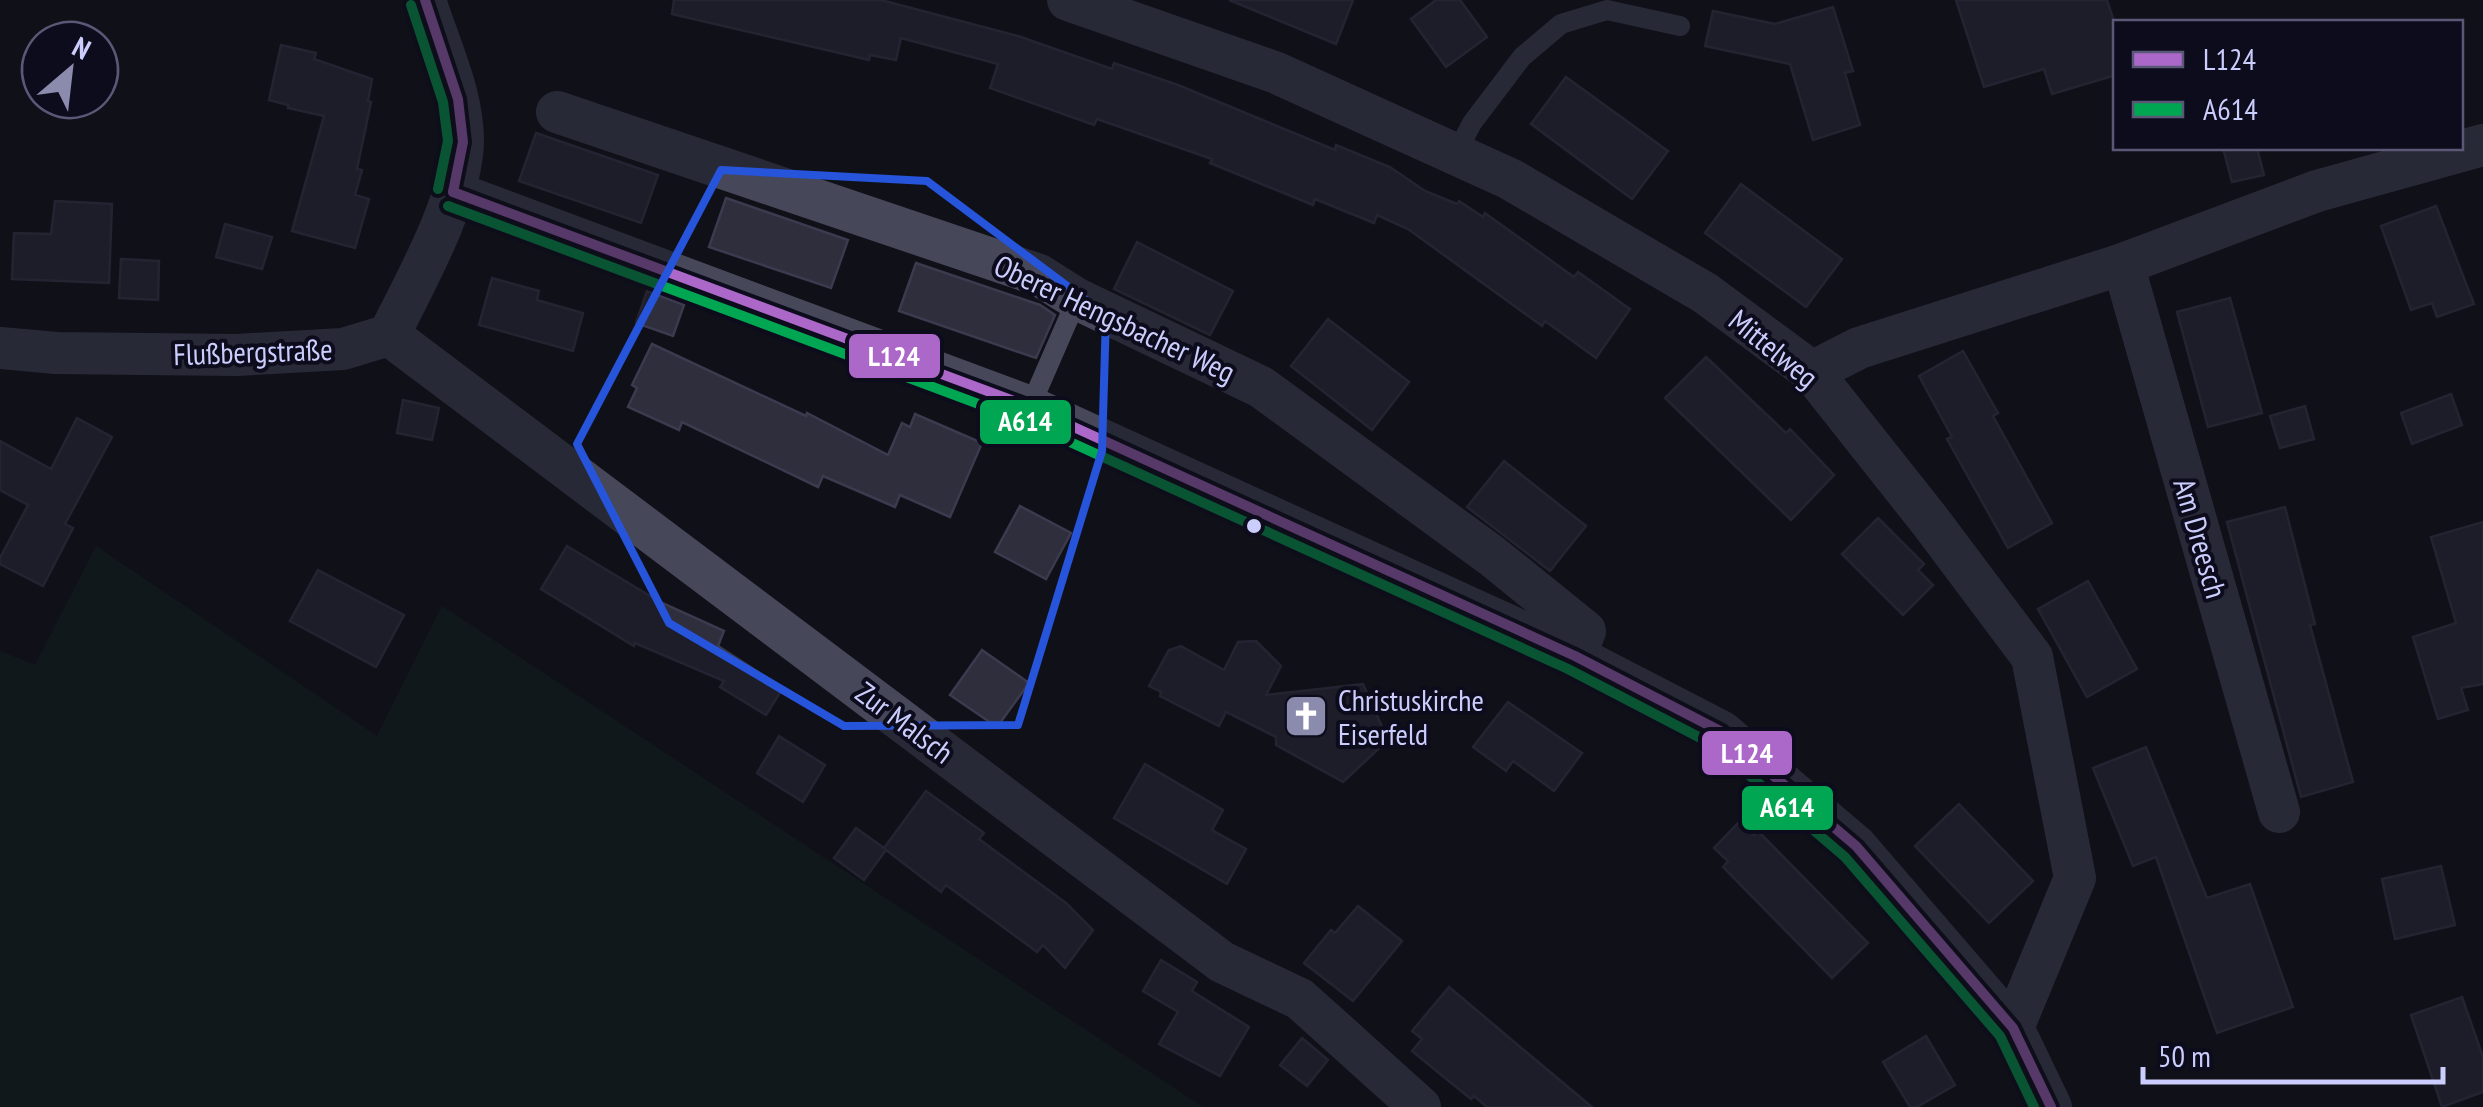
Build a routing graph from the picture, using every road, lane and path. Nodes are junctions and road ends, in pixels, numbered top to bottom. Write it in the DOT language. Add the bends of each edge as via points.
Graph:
graph roads {
  1 [pos="424,0"];
  2 [pos="1068,0"];
  3 [pos="1680,26"];
  4 [pos="557,112"];
  5 [pos="2483,145"];
  6 [pos="1456,154"];
  7 [pos="453,192"];
  8 [pos="2123,264"];
  9 [pos="1077,300"];
  10 [pos="389,335"];
  11 [pos="0,348"];
  12 [pos="1812,372"];
  13 [pos="1030,407"];
  14 [pos="1575,656"];
  15 [pos="2279,812"];
  16 [pos="2013,1028"];
  17 [pos="1420,1107"];
  18 [pos="2051,1107"];
  1 -- 7 [label="street" via="458,99 462,142"];
  2 -- 6 [label="street, Mittelweg" via="1278,72"];
  3 -- 6 [label="lane" via="1607,10 1561,24 1522,57"];
  4 -- 9 [label="street, Oberer Hengsbacher Weg" via="1039,275"];
  5 -- 8 [label="street" via="2318,191"];
  6 -- 12 [label="street, Mittelweg" via="1705,293"];
  7 -- 10 [label="street"];
  7 -- 13 [label="street"];
  8 -- 12 [label="street" via="1859,348"];
  8 -- 15 [label="street, Am Dreesch"];
  9 -- 13 [label="lane"];
  9 -- 14 [label="street, Oberer Hengsbacher Weg" via="1261,386 1585,631"];
  10 -- 11 [label="street, Flußbergstraße" via="342,349 236,355"];
  10 -- 17 [label="street, Zur Malsch" via="1222,962 1300,998"];
  12 -- 16 [label="street, Mittelweg" via="2032,656 2075,878"];
  13 -- 14 [label="street"];
  14 -- 16 [label="street" via="1722,732 1856,846"];
  16 -- 18 [label="street"];
}
